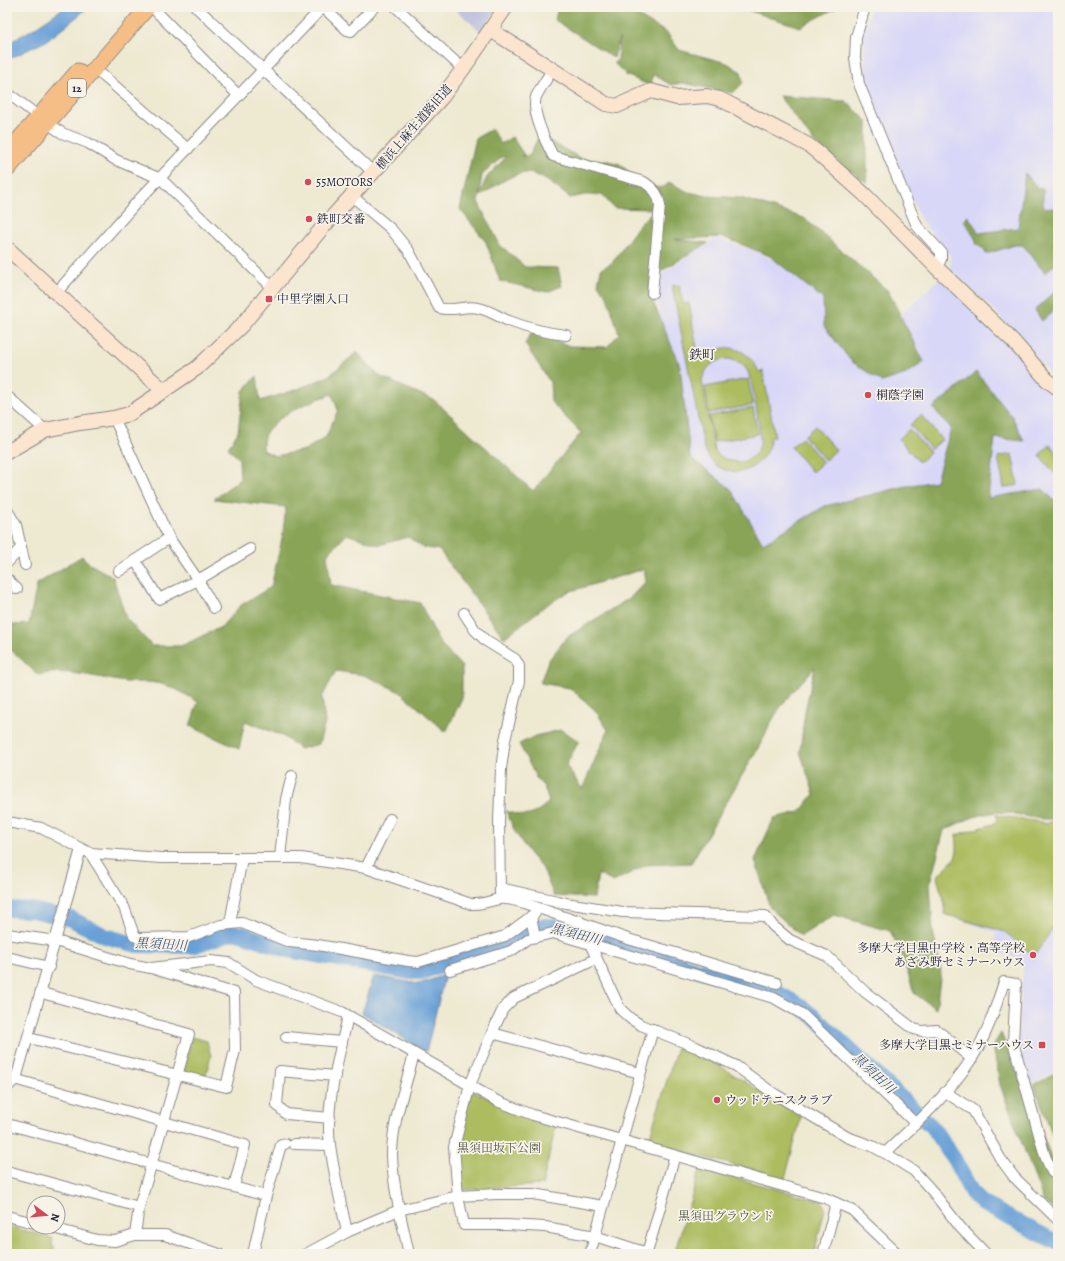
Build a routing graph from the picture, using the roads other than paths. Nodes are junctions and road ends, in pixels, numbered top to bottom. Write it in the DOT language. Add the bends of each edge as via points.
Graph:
graph roads {
  1 [pos="135,7"];
  2 [pos="148,7"];
  3 [pos="152,7"];
  4 [pos="196,7"];
  5 [pos="323,7"];
  6 [pos="374,7"];
  7 [pos="396,7"];
  8 [pos="506,7"];
  9 [pos="865,7"];
  10 [pos="491,30"];
  11 [pos="94,68"];
  12 [pos="463,70"];
  13 [pos="552,70"];
  14 [pos="264,71"];
  15 [pos="239,96"];
  16 [pos="13,97"];
  17 [pos="43,120"];
  18 [pos="188,149"];
  19 [pos="7,153"];
  20 [pos="7,170"];
  21 [pos="374,173"];
  22 [pos="161,179"];
  23 [pos="352,196"];
  24 [pos="7,248"];
  25 [pos="937,268"];
  26 [pos="272,287"];
  27 [pos="56,293"];
  28 [pos="652,293"];
  29 [pos="566,335"];
  30 [pos="1058,388"];
  31 [pos="164,391"];
  32 [pos="7,396"];
  33 [pos="114,418"];
  34 [pos="45,430"];
  35 [pos="7,452"];
  36 [pos="7,510"];
  37 [pos="169,538"];
  38 [pos="21,548"];
  39 [pos="250,549"];
  40 [pos="135,560"];
  41 [pos="7,563"];
  42 [pos="25,565"];
  43 [pos="119,571"];
  44 [pos="7,579"];
  45 [pos="198,580"];
  46 [pos="17,589"];
  47 [pos="214,608"];
  48 [pos="464,613"];
  49 [pos="292,776"];
  50 [pos="390,819"];
  51 [pos="7,822"];
  52 [pos="86,851"];
  53 [pos="242,858"];
  54 [pos="280,858"];
  55 [pos="366,868"];
  56 [pos="500,888"];
  57 [pos="499,899"];
  58 [pos="538,908"];
  59 [pos="531,916"];
  60 [pos="230,923"];
  61 [pos="580,924"];
  62 [pos="7,934"];
  63 [pos="535,938"];
  64 [pos="56,939"];
  65 [pos="589,943"];
  66 [pos="7,957"];
  67 [pos="596,959"];
  68 [pos="49,967"];
  69 [pos="151,968"];
  70 [pos="450,970"];
  71 [pos="777,983"];
  72 [pos="42,993"];
  73 [pos="348,1016"];
  74 [pos="653,1029"];
  75 [pos="492,1033"];
  76 [pos="286,1037"];
  77 [pos="29,1038"];
  78 [pos="342,1042"];
  79 [pos="414,1054"];
  80 [pos="972,1059"];
  81 [pos="640,1073"];
  82 [pos="177,1076"];
  83 [pos="335,1076"];
  84 [pos="12,1078"];
  85 [pos="470,1085"];
  86 [pos="7,1087"];
  87 [pos="945,1092"];
  88 [pos="330,1118"];
  89 [pos="164,1122"];
  90 [pos="917,1123"];
  91 [pos="7,1124"];
  92 [pos="622,1140"];
  93 [pos="330,1145"];
  94 [pos="884,1153"];
  95 [pos="675,1155"];
  96 [pos="152,1165"];
  97 [pos="7,1171"];
  98 [pos="1058,1176"];
  99 [pos="234,1186"];
  100 [pos="266,1196"];
  101 [pos="458,1196"];
  102 [pos="836,1202"];
  103 [pos="603,1206"];
  104 [pos="139,1207"];
  105 [pos="400,1210"];
  106 [pos="7,1216"];
  107 [pos="1058,1220"];
  108 [pos="26,1221"];
  109 [pos="66,1232"];
  110 [pos="347,1232"];
  111 [pos="135,1235"];
  112 [pos="595,1236"];
  113 [pos="984,1253"];
  114 [pos="219,1254"];
  115 [pos="253,1254"];
  116 [pos="306,1254"];
  117 [pos="409,1254"];
  118 [pos="590,1254"];
  119 [pos="823,1254"];
  120 [pos="898,1254"];
  1 -- 17 [label="main road, 12"];
  2 -- 11 [label="main road, 12"];
  3 -- 15 [label="street"];
  4 -- 14 [label="street"];
  5 -- 6 [label="street" via="351,31"];
  5 -- 14 [label="street"];
  7 -- 12 [label="street"];
  8 -- 10 [label="street, 横浜上麻生道路旧道"];
  9 -- 25 [label="street" via="856,37 855,58 859,84 917,226 941,252"];
  10 -- 12 [label="street, 横浜上麻生道路旧道"];
  10 -- 13 [label="street"];
  11 -- 17 [label="main road, 12"];
  11 -- 18 [label="street"];
  12 -- 21 [label="street, 横浜上麻生道路旧道"];
  13 -- 25 [label="street" via="606,104 617,106 651,92 677,98 707,96 720,99 808,145 864,194"];
  13 -- 28 [label="street" via="536,98 535,106 545,140 553,156 644,182 655,189 659,197"];
  14 -- 15 [label="street"];
  14 -- 21 [label="street"];
  15 -- 18 [label="street"];
  16 -- 17 [label="street"];
  17 -- 19 [label="main road, 12"];
  17 -- 20 [label="main road, 12"];
  17 -- 22 [label="street" via="62,133"];
  18 -- 22 [label="street"];
  21 -- 23 [label="street, 横浜上麻生道路旧道"];
  22 -- 26 [label="street"];
  22 -- 27 [label="street"];
  23 -- 26 [label="street, 横浜上麻生道路旧道"];
  23 -- 29 [label="street" via="391,229 409,251 439,308 448,311 476,307 491,311 508,321"];
  24 -- 27 [label="street"];
  25 -- 30 [label="street" via="1013,341 1047,380"];
  26 -- 31 [label="street, 横浜上麻生道路旧道" via="242,325 219,348 197,368"];
  27 -- 31 [label="street"];
  31 -- 33 [label="street, 横浜上麻生道路旧道" via="139,408"];
  32 -- 34 [label="street"];
  33 -- 34 [label="street, 横浜上麻生道路旧道"];
  33 -- 37 [label="street"];
  34 -- 35 [label="street, 横浜上麻生道路旧道"];
  36 -- 38 [label="street" via="16,525"];
  37 -- 40 [label="street"];
  37 -- 45 [label="street"];
  38 -- 41 [label="street"];
  38 -- 42 [label="street"];
  39 -- 45 [label="street"];
  40 -- 43 [label="street"];
  40 -- 45 [label="street" via="159,599"];
  44 -- 46 [label="street"];
  45 -- 47 [label="street"];
  48 -- 56 [label="street" via="486,641 515,659 519,666 519,681 501,769"];
  49 -- 54 [label="street" via="286,799"];
  50 -- 55 [label="street"];
  51 -- 52 [label="street" via="41,828"];
  52 -- 53 [label="street" via="123,857"];
  52 -- 60 [label="street" via="124,907 134,935 138,938 189,937"];
  52 -- 64 [label="street"];
  53 -- 54 [label="street"];
  53 -- 60 [label="street"];
  54 -- 55 [label="street" via="300,858"];
  55 -- 57 [label="street" via="471,904 484,904"];
  56 -- 57 [label="street"];
  56 -- 80 [label="street" via="566,903 623,912 765,916 790,940 827,956 865,992 914,1029 937,1030"];
  57 -- 58 [label="street" via="508,899"];
  58 -- 59 [label="street"];
  58 -- 61 [label="street"];
  59 -- 60 [label="street" via="498,938 413,962 289,942 251,926"];
  59 -- 63 [label="street"];
  61 -- 65 [label="street"];
  61 -- 71 [label="street"];
  62 -- 64 [label="street"];
  63 -- 65 [label="street" via="553,934"];
  63 -- 70 [label="street" via="528,938 511,951"];
  64 -- 68 [label="street"];
  64 -- 69 [label="street" via="130,964"];
  65 -- 67 [label="street"];
  65 -- 90 [label="street" via="774,998 789,1006 802,1014"];
  66 -- 68 [label="street"];
  67 -- 74 [label="street" via="624,1015"];
  67 -- 75 [label="street" via="514,998 503,1009"];
  68 -- 72 [label="street"];
  69 -- 73 [label="street" via="211,961 229,963 256,980 324,1004"];
  69 -- 82 [label="street" via="234,993 235,1050 226,1088"];
  72 -- 77 [label="street"];
  72 -- 82 [label="street" via="188,1034"];
  73 -- 78 [label="street"];
  73 -- 79 [label="street"];
  74 -- 81 [label="street"];
  74 -- 94 [label="street" via="736,1066 773,1093 840,1134"];
  75 -- 81 [label="street"];
  75 -- 85 [label="street"];
  76 -- 78 [label="street"];
  77 -- 82 [label="street"];
  77 -- 84 [label="street"];
  78 -- 83 [label="street"];
  79 -- 85 [label="street"];
  79 -- 105 [label="street" via="396,1122 392,1155"];
  80 -- 87 [label="street"];
  80 -- 98 [label="street" via="991,1023 1004,982 1016,984 1013,1042 1045,1156 1052,1172"];
  81 -- 92 [label="street"];
  82 -- 89 [label="street"];
  83 -- 88 [label="street"];
  83 -- 88 [label="street" via="280,1071 277,1105 286,1114"];
  84 -- 86 [label="street"];
  84 -- 89 [label="street"];
  85 -- 92 [label="street" via="497,1101"];
  85 -- 101 [label="street" via="454,1147"];
  87 -- 90 [label="street"];
  87 -- 107 [label="street" via="973,1110 1000,1158 1014,1177"];
  88 -- 93 [label="street"];
  89 -- 96 [label="street"];
  89 -- 99 [label="street" via="245,1145"];
  90 -- 94 [label="street"];
  91 -- 96 [label="street"];
  92 -- 95 [label="street"];
  92 -- 103 [label="street"];
  93 -- 100 [label="street" via="281,1144"];
  93 -- 110 [label="street"];
  94 -- 113 [label="street" via="914,1171"];
  95 -- 102 [label="street"];
  95 -- 112 [label="street" via="647,1253"];
  96 -- 99 [label="street"];
  96 -- 104 [label="street"];
  97 -- 104 [label="street"];
  99 -- 100 [label="street"];
  100 -- 115 [label="street"];
  101 -- 103 [label="street" via="533,1194"];
  101 -- 105 [label="street"];
  101 -- 112 [label="street" via="464,1225 545,1228"];
  102 -- 119 [label="street"];
  102 -- 120 [label="street" via="852,1210"];
  103 -- 112 [label="street"];
  104 -- 111 [label="street"];
  105 -- 110 [label="street"];
  105 -- 117 [label="street"];
  106 -- 108 [label="street"];
  109 -- 111 [label="street" via="97,1240 115,1241"];
  110 -- 116 [label="street"];
  111 -- 114 [label="street" via="166,1235"];
  112 -- 118 [label="street"];
}
